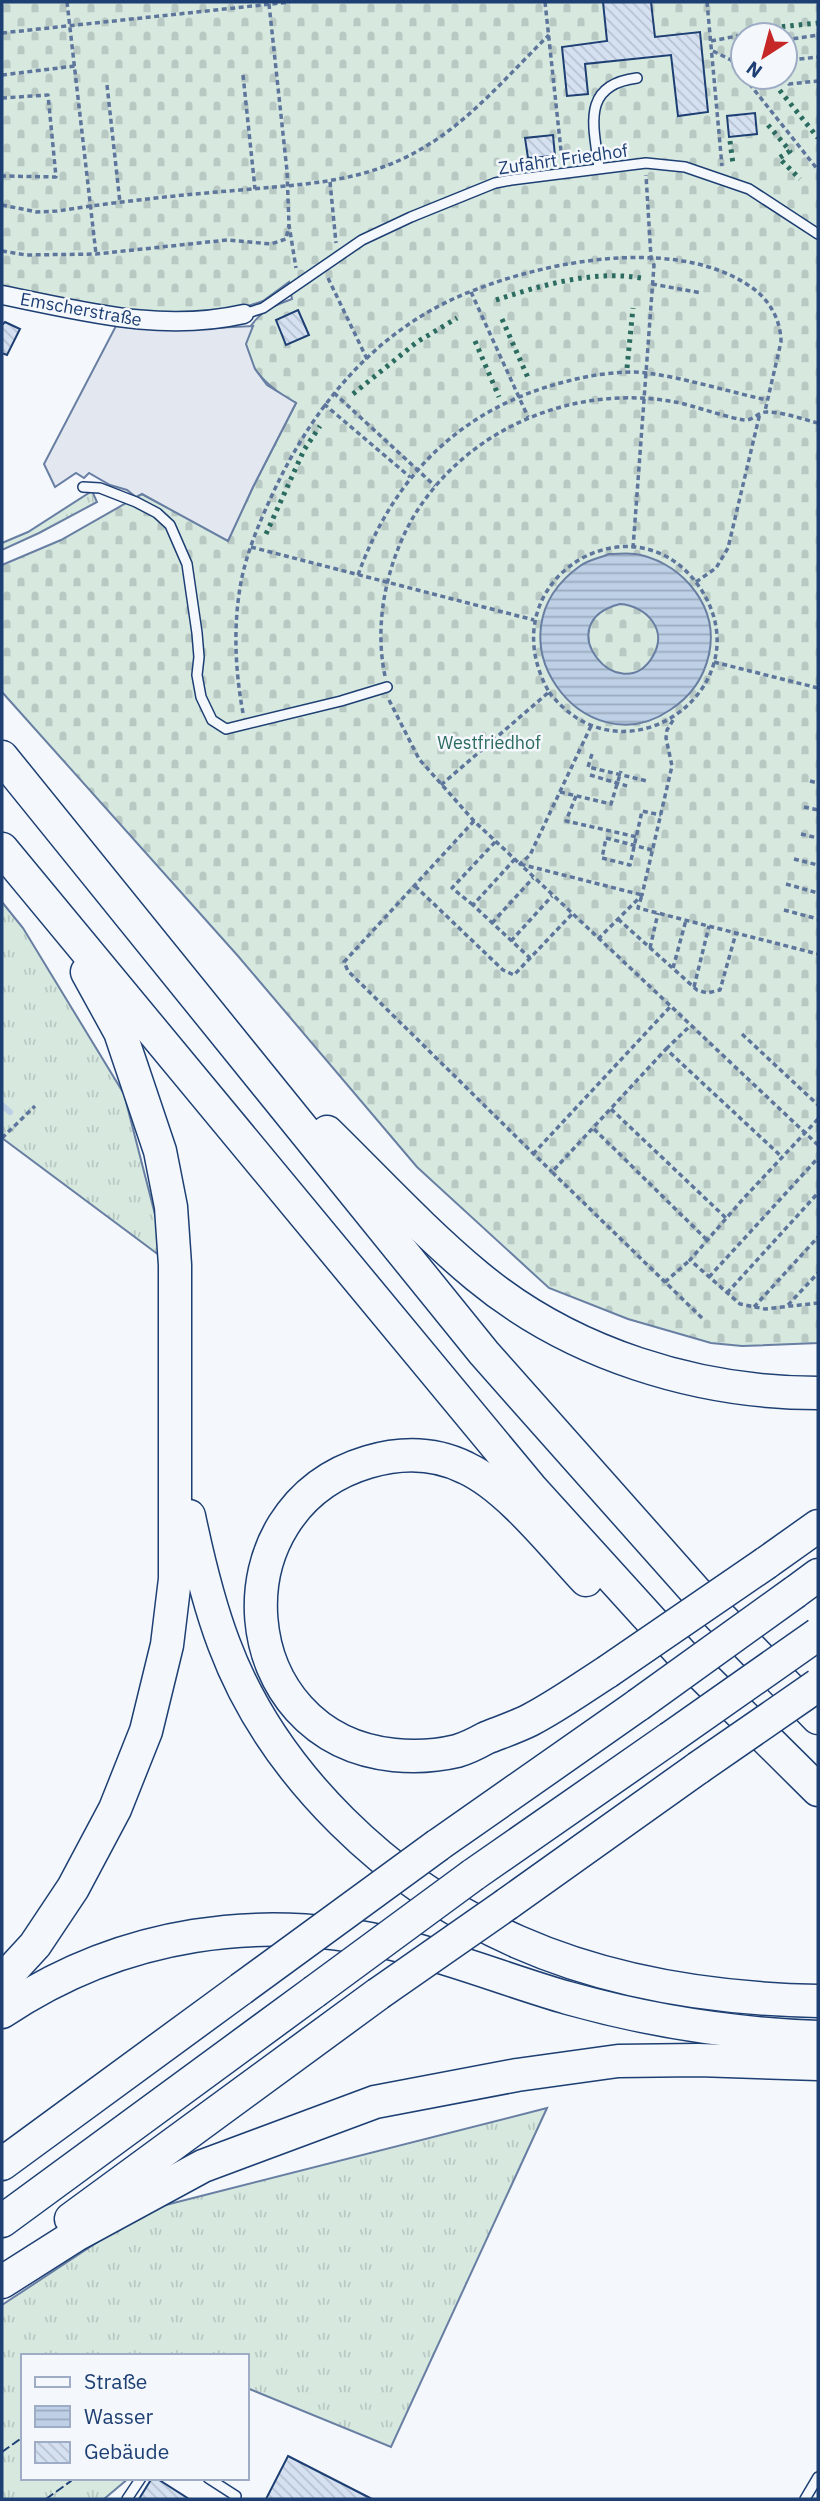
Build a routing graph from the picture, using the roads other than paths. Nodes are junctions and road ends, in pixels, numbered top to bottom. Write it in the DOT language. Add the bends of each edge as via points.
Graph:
graph roads {
  1 [pos="637,78"];
  2 [pos="599,168"];
  3 [pos="818,234"];
  4 [pos="2,295"];
  5 [pos="244,314"];
  6 [pos="83,487"];
  7 [pos="387,687"];
  8 [pos="2,757"];
  9 [pos="2,849"];
  10 [pos="53,909"];
  11 [pos="222,1030"];
  12 [pos="818,1393"];
  13 [pos="176,1457"];
  14 [pos="818,1526"];
  15 [pos="806,1583"];
  16 [pos="818,1634"];
  17 [pos="687,1660"];
  18 [pos="818,1685"];
  19 [pos="818,1718"];
  20 [pos="818,1790"];
  21 [pos="2,1981"];
  22 [pos="818,2001"];
  23 [pos="2,2012"];
  24 [pos="818,2037"];
  25 [pos="818,2064"];
  26 [pos="2,2164"];
  27 [pos="2,2221"];
  28 [pos="2,2269"];
  29 [pos="2,2281"];
  30 [pos="818,2477"];
  31 [pos="140,2480"];
  32 [pos="211,2480"];
  33 [pos="127,2499"];
  34 [pos="234,2499"];
  35 [pos="805,2499"];
  1 -- 2 [label="lane" via="610,87 595,105 592,115"];
  2 -- 3 [label="lane, Zufahrt Friedhof" via="646,163 685,167 749,189"];
  2 -- 5 [label="lane, Zufahrt Friedhof" via="495,183 411,217 362,240 263,308"];
  4 -- 5 [label="street, Emscherstraße" via="128,320 171,323"];
  6 -- 7 [label="lane" via="100,488 136,502 170,525 187,564 197,633 197,675 212,720 226,729"];
  8 -- 11 [label="highway"];
  9 -- 10 [label="highway"];
  10 -- 13 [label="highway" via="120,1032 160,1151 175,1265"];
  10 -- 17 [label="highway" via="531,1488"];
  11 -- 12 [label="highway" via="425,1228 477,1276 521,1308 577,1341 639,1364 695,1380"];
  11 -- 19 [label="highway" via="573,1457"];
  13 -- 21 [label="highway" via="176,1578 167,1645 146,1731 116,1809 73,1888 35,1945"];
  13 -- 22 [label="highway" via="205,1589 250,1698 300,1775 373,1850 462,1913 552,1955 679,1988"];
  14 -- 17 [label="highway, bridge" via="766,1563 607,1672 531,1719 457,1751 415,1757 354,1746 313,1723 295,1706 270,1662 260,1610 261,1587 279,1531 303,1501 355,1466 394,1456 431,1456 486,1479 638,1635"];
  15 -- 26 [label="highway, bridge"];
  16 -- 27 [label="highway, bridge" via="473,1875"];
  17 -- 20 [label="highway"];
  18 -- 28 [label="highway, bridge" via="377,1994"];
  23 -- 24 [label="highway" via="52,1981 114,1956 221,1931 286,1928 402,1946 568,1997 658,2019 748,2034"];
  25 -- 29 [label="highway" via="618,2062 517,2075 374,2102 203,2166"];
  30 -- 35 [label="lane"];
  31 -- 33 [label="lane"];
  32 -- 34 [label="lane" via="236,2496"];
}
